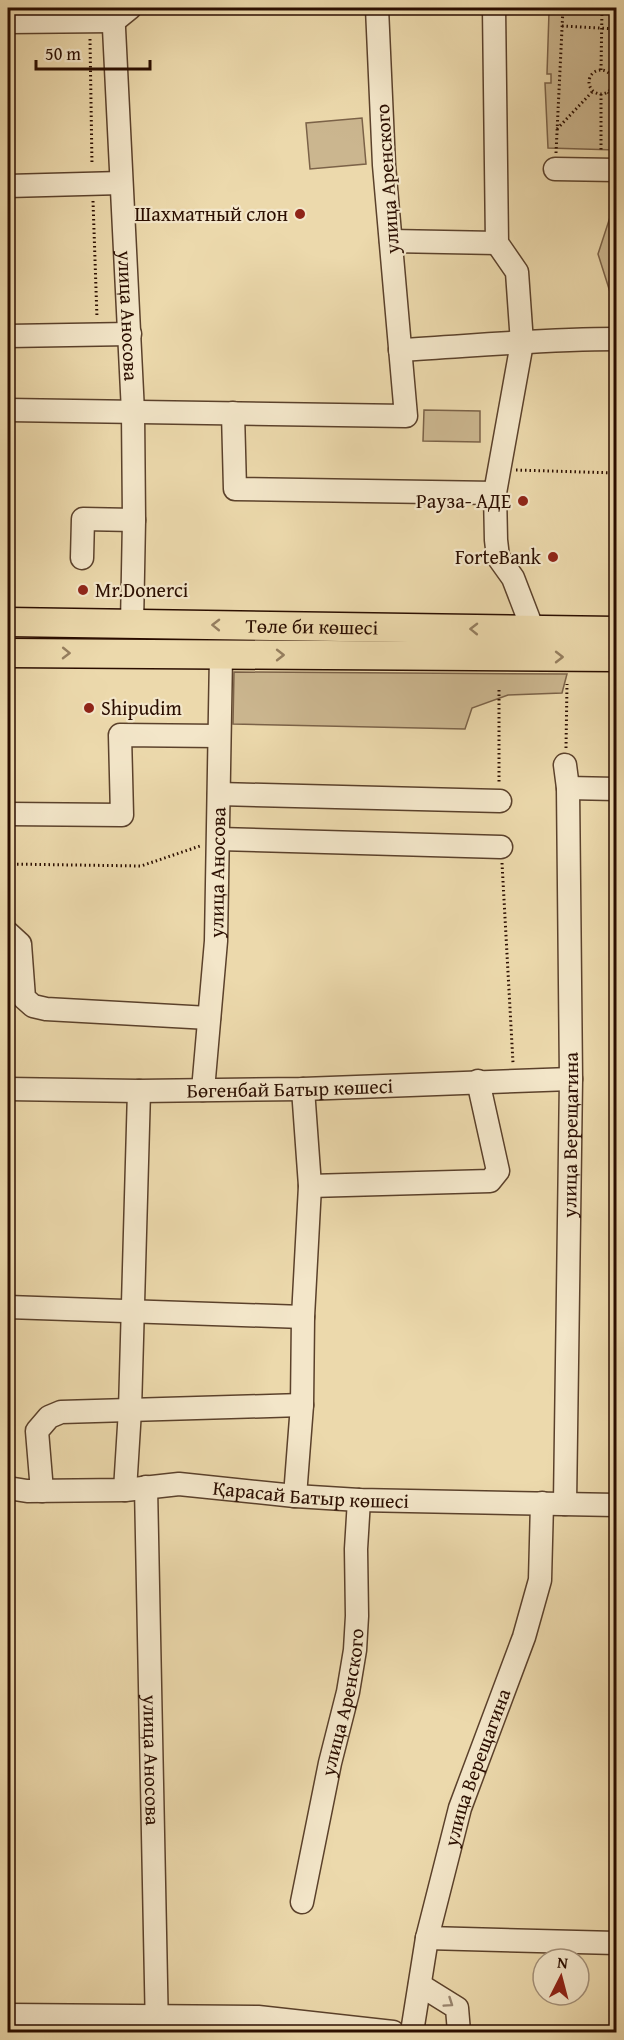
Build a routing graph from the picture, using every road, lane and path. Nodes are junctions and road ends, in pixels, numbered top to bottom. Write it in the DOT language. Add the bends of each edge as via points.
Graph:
graph roads {
  1 [pos="377,8"];
  2 [pos="494,8"];
  3 [pos="563,8"];
  4 [pos="602,8"];
  5 [pos="119,12"];
  6 [pos="19,17"];
  7 [pos="562,26"];
  8 [pos="602,28"];
  9 [pos="616,28"];
  10 [pos="601,70"];
  11 [pos="593,91"];
  12 [pos="608,92"];
  13 [pos="601,94"];
  14 [pos="616,101"];
  15 [pos="557,129"];
  16 [pos="555,169"];
  17 [pos="609,170"];
  18 [pos="121,183"];
  19 [pos="8,186"];
  20 [pos="391,241"];
  21 [pos="497,243"];
  22 [pos="130,334"];
  23 [pos="8,336"];
  24 [pos="616,339"];
  25 [pos="522,344"];
  26 [pos="400,350"];
  27 [pos="8,410"];
  28 [pos="133,412"];
  29 [pos="233,413"];
  30 [pos="500,469"];
  31 [pos="616,473"];
  32 [pos="495,493"];
  33 [pos="134,520"];
  34 [pos="82,558"];
  35 [pos="8,622"];
  36 [pos="132,624"];
  37 [pos="533,630"];
  38 [pos="616,631"];
  39 [pos="503,643"];
  40 [pos="8,653"];
  41 [pos="221,654"];
  42 [pos="616,657"];
  43 [pos="567,684"];
  44 [pos="499,690"];
  45 [pos="219,736"];
  46 [pos="566,765"];
  47 [pos="568,788"];
  48 [pos="616,789"];
  49 [pos="219,794"];
  50 [pos="500,801"];
  51 [pos="8,814"];
  52 [pos="219,840"];
  53 [pos="501,848"];
  54 [pos="8,864"];
  55 [pos="8,933"];
  56 [pos="209,1018"];
  57 [pos="571,1079"];
  58 [pos="514,1080"];
  59 [pos="478,1081"];
  60 [pos="8,1089"];
  61 [pos="303,1089"];
  62 [pos="203,1090"];
  63 [pos="139,1091"];
  64 [pos="309,1186"];
  65 [pos="8,1307"];
  66 [pos="133,1311"];
  67 [pos="303,1317"];
  68 [pos="302,1405"];
  69 [pos="130,1410"];
  70 [pos="8,1488"];
  71 [pos="136,1488"];
  72 [pos="42,1491"];
  73 [pos="295,1496"];
  74 [pos="359,1500"];
  75 [pos="542,1503"];
  76 [pos="565,1504"];
  77 [pos="616,1505"];
  78 [pos="302,1902"];
  79 [pos="427,1938"];
  80 [pos="616,1943"];
  81 [pos="420,1985"];
  82 [pos="8,2015"];
  83 [pos="157,2024"];
  84 [pos="393,2032"];
  85 [pos="412,2032"];
  86 [pos="459,2032"];
  1 -- 20 [label="street, улица Аренского"];
  2 -- 21 [label="street"];
  3 -- 7 [label="path"];
  4 -- 8 [label="path"];
  5 -- 6 [label="street"];
  5 -- 18 [label="street, улица Аносова"];
  7 -- 8 [label="path"];
  7 -- 15 [label="path"];
  8 -- 9 [label="path"];
  8 -- 10 [label="path"];
  10 -- 11 [label="path" via="590,77"];
  10 -- 12 [label="path" via="612,78"];
  11 -- 13 [label="path"];
  11 -- 15 [label="path"];
  12 -- 13 [label="path"];
  12 -- 14 [label="path"];
  13 -- 17 [label="path"];
  15 -- 16 [label="path"];
  16 -- 17 [label="street"];
  18 -- 19 [label="street"];
  18 -- 22 [label="street, улица Аносова"];
  20 -- 21 [label="street"];
  20 -- 26 [label="street, улица Аренского"];
  21 -- 25 [label="street" via="517,272"];
  22 -- 23 [label="street"];
  22 -- 28 [label="street, улица Аносова"];
  24 -- 25 [label="street"];
  25 -- 26 [label="street"];
  25 -- 30 [label="street"];
  26 -- 29 [label="street, улица Аренского" via="406,416"];
  27 -- 28 [label="street"];
  28 -- 29 [label="street"];
  28 -- 33 [label="street, улица Аносова"];
  29 -- 32 [label="street" via="235,489"];
  30 -- 31 [label="path"];
  30 -- 32 [label="street"];
  32 -- 37 [label="street" via="498,557 513,578"];
  33 -- 34 [label="street" via="82,519"];
  33 -- 36 [label="street, улица Аносова"];
  35 -- 36 [label="main road, Төле би көшесі"];
  39 -- 36 [label="main road, Төле би көшесі, one-way"];
  37 -- 38 [label="main road, Төле би көшесі"];
  37 -- 39 [label="main road, Төле би көшесі"];
  41 -- 39 [label="main road, Төле би көшесі, one-way"];
  39 -- 42 [label="main road, Төле би көшесі, one-way"];
  40 -- 41 [label="main road, Төле би көшесі, one-way"];
  41 -- 45 [label="street, улица Аносова"];
  43 -- 46 [label="path"];
  44 -- 50 [label="path"];
  45 -- 49 [label="street, улица Аносова"];
  45 -- 51 [label="street" via="120,735 122,815"];
  46 -- 47 [label="street, улица Верещагина"];
  47 -- 48 [label="street"];
  47 -- 57 [label="street, улица Верещагина"];
  49 -- 50 [label="street"];
  49 -- 52 [label="street, улица Аносова"];
  52 -- 53 [label="street"];
  52 -- 54 [label="path" via="141,866"];
  52 -- 56 [label="street, улица Аносова"];
  53 -- 58 [label="path"];
  55 -- 56 [label="street" via="20,944 24,998 33,1006"];
  56 -- 62 [label="street, улица Аносова"];
  57 -- 58 [label="street, Бөгенбай Батыр көшесі"];
  57 -- 76 [label="street, улица Верещагина"];
  58 -- 59 [label="street, Бөгенбай Батыр көшесі"];
  59 -- 61 [label="street, Бөгенбай Батыр көшесі"];
  59 -- 64 [label="street" via="498,1171 490,1181"];
  60 -- 63 [label="street, Бөгенбай Батыр көшесі"];
  61 -- 62 [label="street, Бөгенбай Батыр көшесі"];
  61 -- 64 [label="street"];
  62 -- 63 [label="street, Бөгенбай Батыр көшесі"];
  63 -- 66 [label="street, улица Аносова"];
  64 -- 67 [label="street"];
  65 -- 66 [label="street"];
  66 -- 67 [label="street"];
  66 -- 69 [label="street, улица Аносова"];
  67 -- 68 [label="street"];
  68 -- 69 [label="street"];
  68 -- 73 [label="street"];
  69 -- 71 [label="street, улица Аносова"];
  69 -- 72 [label="street" via="61,1412 49,1417 37,1431"];
  70 -- 72 [label="street, Қарасай Батыр көшесі"];
  71 -- 72 [label="street, Қарасай Батыр көшесі"];
  71 -- 73 [label="street, Қарасай Батыр көшесі" via="179,1484"];
  71 -- 83 [label="street, улица Аносова"];
  73 -- 74 [label="street, Қарасай Батыр көшесі"];
  74 -- 75 [label="street, Қарасай Батыр көшесі"];
  74 -- 78 [label="street, улица Аренского" via="355,1650"];
  75 -- 76 [label="street, Қарасай Батыр көшесі"];
  75 -- 79 [label="street, улица Верещагина" via="540,1580 524,1637 460,1808"];
  76 -- 77 [label="street, Қарасай Батыр көшесі"];
  79 -- 80 [label="street"];
  79 -- 81 [label="street, улица Верещагина"];
  81 -- 85 [label="street, улица Верещагина"];
  81 -- 86 [label="street, one-way" via="457,2008"];
  82 -- 83 [label="street"];
  83 -- 84 [label="street" via="258,2017"];
}
